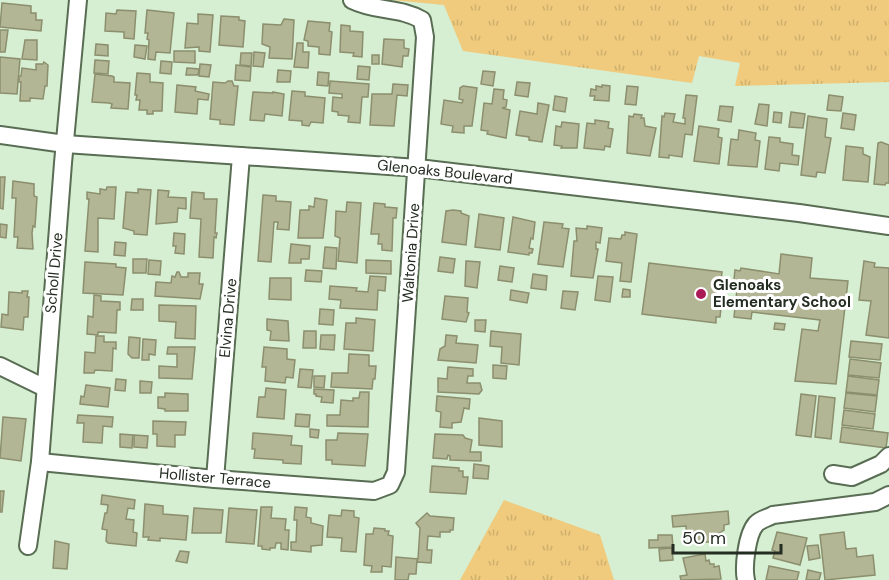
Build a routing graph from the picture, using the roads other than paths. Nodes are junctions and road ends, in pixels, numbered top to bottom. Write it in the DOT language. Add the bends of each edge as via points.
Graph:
graph roads {
  1 [pos="78,0"];
  2 [pos="352,0"];
  3 [pos="0,135"];
  4 [pos="65,144"];
  5 [pos="242,156"];
  6 [pos="418,168"];
  7 [pos="889,226"];
  8 [pos="0,366"];
  9 [pos="45,388"];
  10 [pos="889,456"];
  11 [pos="40,462"];
  12 [pos="833,474"];
  13 [pos="214,479"];
  14 [pos="390,485"];
  15 [pos="889,495"];
  16 [pos="28,546"];
  17 [pos="746,580"];
  1 -- 4 [label="street, Scholl Drive"];
  2 -- 6 [label="street, Waltonia Drive" via="410,13 422,20 425,37"];
  3 -- 4 [label="street, Glenoaks Boulevard"];
  4 -- 5 [label="street, Glenoaks Boulevard"];
  4 -- 9 [label="street, Scholl Drive"];
  5 -- 6 [label="street, Glenoaks Boulevard"];
  5 -- 13 [label="street, Elvina Drive"];
  6 -- 7 [label="street, Glenoaks Boulevard"];
  6 -- 14 [label="street, Waltonia Drive" via="396,472"];
  8 -- 9 [label="street"];
  9 -- 11 [label="street, Scholl Drive"];
  10 -- 12 [label="street" via="881,464 852,477"];
  11 -- 13 [label="street, Hollister Terrace"];
  11 -- 16 [label="street, Scholl Drive"];
  13 -- 14 [label="street, Hollister Terrace" via="374,491"];
  15 -- 17 [label="street" via="875,502 764,519 749,540"];
}
